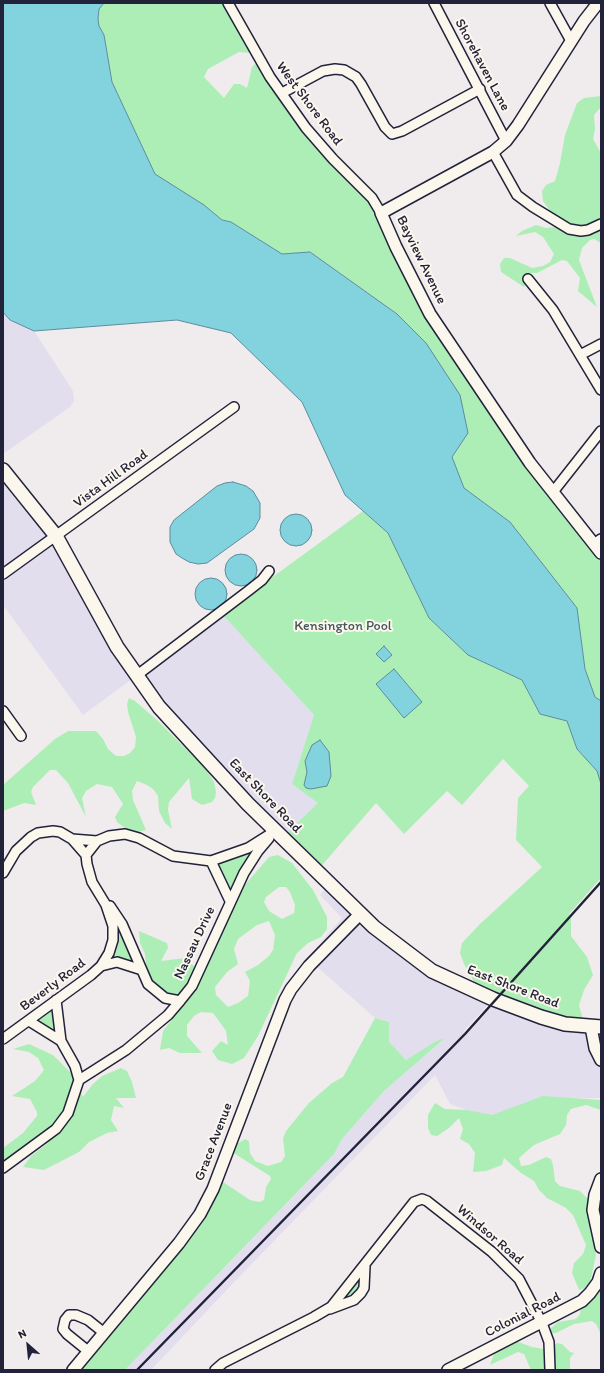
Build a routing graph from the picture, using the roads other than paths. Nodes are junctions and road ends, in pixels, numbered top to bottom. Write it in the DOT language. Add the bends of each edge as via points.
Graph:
graph roads {
  1 [pos="228,3"];
  2 [pos="434,3"];
  3 [pos="550,3"];
  4 [pos="598,3"];
  5 [pos="570,41"];
  6 [pos="480,89"];
  7 [pos="282,93"];
  8 [pos="506,141"];
  9 [pos="493,152"];
  10 [pos="381,212"];
  11 [pos="601,224"];
  12 [pos="528,279"];
  13 [pos="601,344"];
  14 [pos="580,356"];
  15 [pos="601,390"];
  16 [pos="234,407"];
  17 [pos="601,430"];
  18 [pos="3,470"];
  19 [pos="553,492"];
  20 [pos="56,536"];
  21 [pos="598,542"];
  22 [pos="601,553"];
  23 [pos="269,571"];
  24 [pos="3,574"];
  25 [pos="136,676"];
  26 [pos="3,711"];
  27 [pos="22,736"];
  28 [pos="275,831"];
  29 [pos="72,839"];
  30 [pos="97,842"];
  31 [pos="88,853"];
  32 [pos="210,861"];
  33 [pos="3,873"];
  34 [pos="95,887"];
  35 [pos="230,901"];
  36 [pos="360,914"];
  37 [pos="101,966"];
  38 [pos="142,970"];
  39 [pos="56,1000"];
  40 [pos="180,1001"];
  41 [pos="28,1021"];
  42 [pos="596,1027"];
  43 [pos="3,1039"];
  44 [pos="61,1041"];
  45 [pos="601,1060"];
  46 [pos="79,1080"];
  47 [pos="3,1168"];
  48 [pos="601,1179"];
  49 [pos="601,1247"];
  50 [pos="365,1266"];
  51 [pos="601,1273"];
  52 [pos="325,1311"];
  53 [pos="542,1323"];
  54 [pos="104,1332"];
  55 [pos="88,1351"];
  56 [pos="73,1370"];
  57 [pos="215,1370"];
  58 [pos="448,1370"];
  59 [pos="550,1370"];
  1 -- 7 [label="street, West Shore Road" via="250,44"];
  2 -- 6 [label="street, Shorehaven Lane"];
  3 -- 5 [label="street"];
  4 -- 5 [label="street, Bayview Avenue"];
  5 -- 8 [label="street, Bayview Avenue"];
  6 -- 7 [label="street" via="392,134 385,127 358,81 344,70 323,71"];
  6 -- 8 [label="street, Shorehaven Lane"];
  7 -- 10 [label="street, West Shore Road" via="306,128 372,198"];
  8 -- 9 [label="street, Bayview Avenue"];
  9 -- 10 [label="street, Bayview Avenue"];
  9 -- 11 [label="street" via="517,195 533,207 569,229 588,230"];
  10 -- 19 [label="street, Bayview Avenue" via="430,314 510,436"];
  12 -- 14 [label="street" via="553,310"];
  13 -- 14 [label="street"];
  14 -- 15 [label="street"];
  16 -- 20 [label="street, Vista Hill Road"];
  17 -- 19 [label="street"];
  18 -- 20 [label="main road, East Shore Road"];
  19 -- 21 [label="street, Bayview Avenue"];
  20 -- 24 [label="street, Vista Hill Road"];
  20 -- 25 [label="main road, East Shore Road" via="117,648"];
  21 -- 22 [label="street, Bayview Avenue"];
  23 -- 25 [label="street" via="262,580"];
  25 -- 28 [label="main road, East Shore Road" via="164,713"];
  26 -- 27 [label="street"];
  28 -- 32 [label="street" via="248,848"];
  28 -- 35 [label="street, Nassau Drive" via="258,851"];
  28 -- 36 [label="main road, East Shore Road"];
  29 -- 30 [label="street"];
  29 -- 31 [label="street"];
  29 -- 33 [label="street" via="54,831 38,833 16,851"];
  30 -- 31 [label="street"];
  30 -- 32 [label="street" via="109,836 125,834 139,838 173,856"];
  31 -- 34 [label="street" via="89,870"];
  32 -- 35 [label="street"];
  34 -- 37 [label="street, Beverly Road" via="106,905 113,926 111,946"];
  34 -- 38 [label="street" via="122,924"];
  35 -- 40 [label="street, Nassau Drive" via="192,986"];
  36 -- 42 [label="main road, East Shore Road" via="398,947 434,972 541,1017 565,1024"];
  36 -- 54 [label="street, Grace Avenue" via="309,966 285,1000 213,1189 200,1214"];
  37 -- 38 [label="street" via="117,962"];
  37 -- 39 [label="street, Beverly Road"];
  38 -- 40 [label="street" via="148,984 158,994"];
  39 -- 41 [label="street, Beverly Road"];
  39 -- 44 [label="street"];
  40 -- 46 [label="street, Nassau Drive" via="168,1015 126,1050"];
  41 -- 43 [label="street, Beverly Road"];
  41 -- 44 [label="street"];
  42 -- 45 [label="street" via="595,1048"];
  44 -- 46 [label="street" via="75,1066"];
  46 -- 47 [label="street" via="68,1113 56,1129"];
  48 -- 49 [label="street" via="595,1195 594,1210"];
  50 -- 52 [label="street"];
  50 -- 52 [label="street" via="364,1288 361,1294 354,1300"];
  50 -- 53 [label="street, Windsor Road" via="414,1202 420,1199 492,1252 510,1269 524,1288"];
  51 -- 53 [label="street, Colonial Road" via="598,1282 582,1301"];
  52 -- 57 [label="street" via="223,1363"];
  53 -- 58 [label="street, Colonial Road"];
  53 -- 59 [label="street, Windsor Road" via="549,1342"];
  54 -- 55 [label="street, Grace Avenue"];
  54 -- 55 [label="street" via="76,1315 67,1317 63,1329"];
  55 -- 56 [label="street, Grace Avenue"];
}
